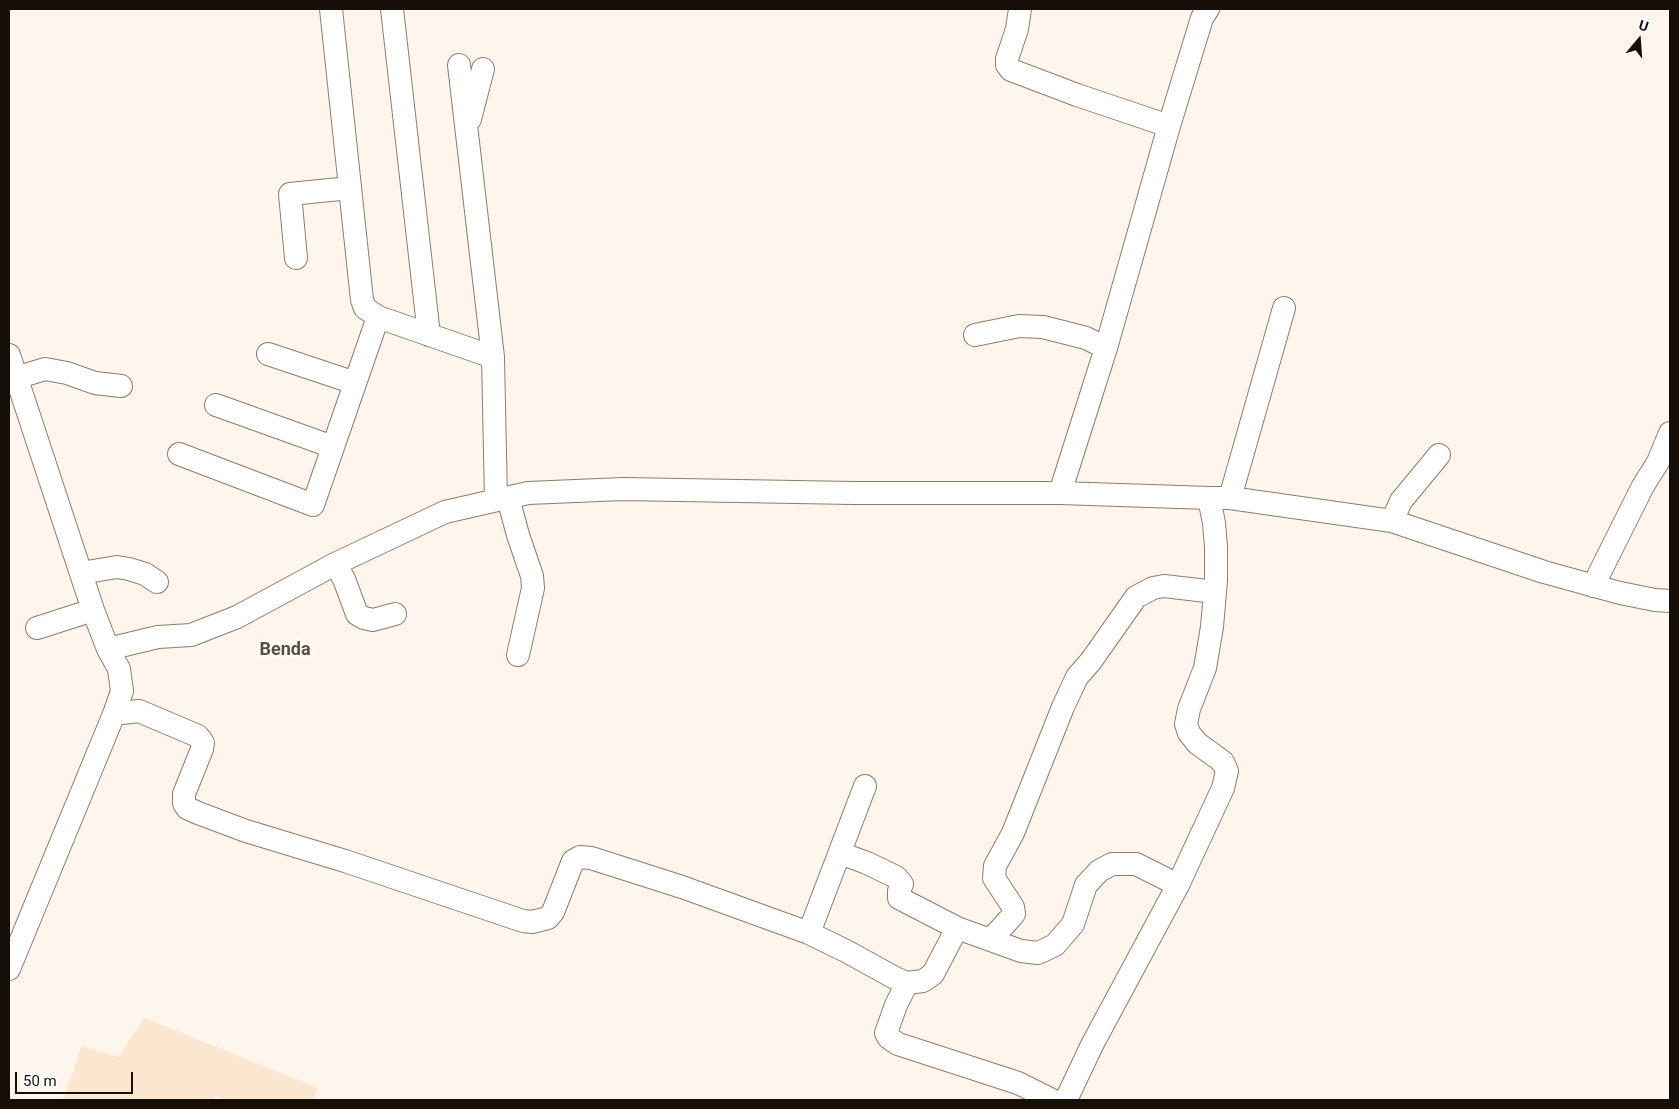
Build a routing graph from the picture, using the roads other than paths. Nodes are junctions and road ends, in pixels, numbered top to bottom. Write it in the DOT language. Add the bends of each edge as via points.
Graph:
graph roads {
  1 [pos="332,9"];
  2 [pos="392,9"];
  3 [pos="1020,9"];
  4 [pos="1208,9"];
  5 [pos="459,65"];
  6 [pos="483,69"];
  7 [pos="1169,126"];
  8 [pos="467,132"];
  9 [pos="350,188"];
  10 [pos="296,258"];
  11 [pos="1284,308"];
  12 [pos="378,317"];
  13 [pos="428,335"];
  14 [pos="975,336"];
  15 [pos="1106,348"];
  16 [pos="268,354"];
  17 [pos="9,355"];
  18 [pos="493,358"];
  19 [pos="12,378"];
  20 [pos="355,383"];
  21 [pos="121,386"];
  22 [pos="216,405"];
  23 [pos="1670,433"];
  24 [pos="333,447"];
  25 [pos="179,454"];
  26 [pos="1439,455"];
  27 [pos="1060,492"];
  28 [pos="1220,498"];
  29 [pos="502,499"];
  30 [pos="1392,521"];
  31 [pos="336,564"];
  32 [pos="81,573"];
  33 [pos="157,582"];
  34 [pos="1593,586"];
  35 [pos="1215,592"];
  36 [pos="1670,601"];
  37 [pos="93,610"];
  38 [pos="395,614"];
  39 [pos="37,628"];
  40 [pos="108,648"];
  41 [pos="518,655"];
  42 [pos="114,714"];
  43 [pos="865,786"];
  44 [pos="840,853"];
  45 [pos="1178,885"];
  46 [pos="957,928"];
  47 [pos="809,933"];
  48 [pos="988,939"];
  49 [pos="9,969"];
  50 [pos="907,983"];
  51 [pos="1052,1100"];
  52 [pos="1066,1100"];
  1 -- 9 [label="street"];
  2 -- 13 [label="street"];
  3 -- 7 [label="street" via="1007,59 1011,70"];
  4 -- 7 [label="street" via="1202,18"];
  5 -- 8 [label="street"];
  6 -- 8 [label="street"];
  7 -- 15 [label="street"];
  8 -- 18 [label="street"];
  9 -- 10 [label="street" via="290,194"];
  9 -- 12 [label="street" via="362,300 365,308"];
  11 -- 28 [label="street"];
  12 -- 13 [label="street"];
  12 -- 20 [label="street"];
  13 -- 18 [label="street"];
  14 -- 15 [label="street" via="1019,326 1043,327 1086,338"];
  15 -- 27 [label="street"];
  16 -- 20 [label="street"];
  17 -- 19 [label="street"];
  18 -- 29 [label="street"];
  19 -- 21 [label="street" via="45,369 95,383"];
  19 -- 32 [label="street"];
  20 -- 24 [label="street"];
  22 -- 24 [label="street"];
  23 -- 34 [label="street"];
  24 -- 25 [label="street" via="313,505"];
  26 -- 30 [label="street" via="1401,501"];
  27 -- 28 [label="street"];
  27 -- 29 [label="street" via="853,493 622,488 528,494"];
  28 -- 30 [label="street"];
  28 -- 35 [label="street" via="1214,523"];
  29 -- 31 [label="street" via="445,512"];
  29 -- 41 [label="street" via="533,582"];
  30 -- 34 [label="street"];
  31 -- 38 [label="street" via="357,614 373,620"];
  31 -- 40 [label="street" via="238,617 191,635 158,637"];
  32 -- 33 [label="street" via="117,567 145,574"];
  32 -- 37 [label="street"];
  34 -- 36 [label="street"];
  35 -- 45 [label="street" via="1205,668 1188,709 1186,724 1196,742 1223,762 1227,771 1223,788"];
  35 -- 48 [label="street" via="1164,586 1136,597 1101,648 1076,677 1013,833 995,866 994,878 1013,907 1014,914"];
  37 -- 39 [label="street"];
  37 -- 40 [label="street"];
  40 -- 42 [label="street" via="119,668 122,690"];
  42 -- 47 [label="street" via="146,713 200,739 202,749 183,798 190,810 514,918 532,922 548,918 573,861 580,857 682,887"];
  42 -- 49 [label="street"];
  43 -- 44 [label="street"];
  44 -- 46 [label="street" via="896,877 902,884 898,898"];
  44 -- 47 [label="street"];
  45 -- 48 [label="street" via="1136,864 1112,864 1099,871 1086,885 1073,924 1055,945 1038,952 1022,951"];
  45 -- 52 [label="street"];
  46 -- 48 [label="street"];
  46 -- 50 [label="street" via="933,974 923,981"];
  47 -- 50 [label="street"];
  50 -- 51 [label="street" via="886,1033 889,1038 898,1044 1018,1083"];
}
